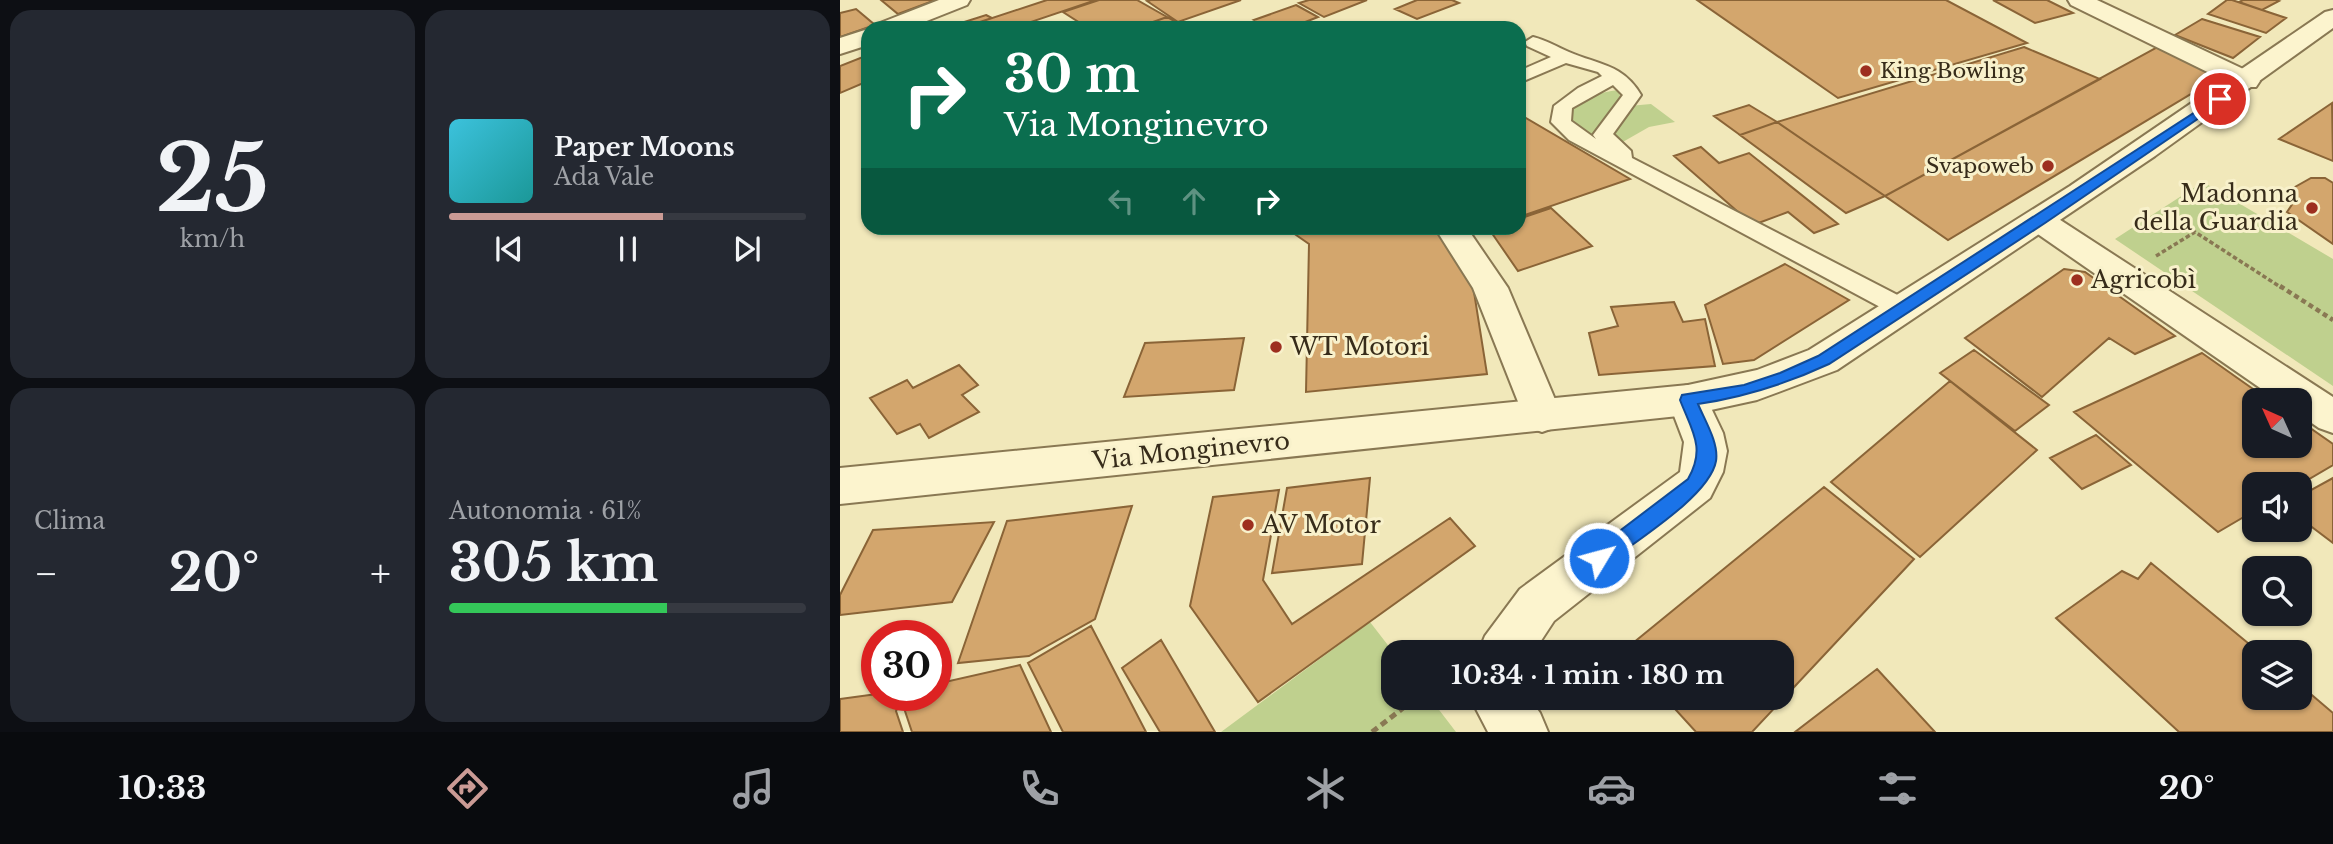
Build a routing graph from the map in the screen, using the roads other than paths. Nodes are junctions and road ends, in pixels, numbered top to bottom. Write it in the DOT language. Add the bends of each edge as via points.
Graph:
graph roads {
  1 [pos="959,0"];
  2 [pos="2080,0"];
  3 [pos="2333,17"];
  4 [pos="906,21"];
  5 [pos="861,39"];
  6 [pos="1533,42"];
  7 [pos="840,47"];
  8 [pos="1565,57"];
  9 [pos="1526,75"];
  10 [pos="1613,78"];
  11 [pos="2247,81"];
  12 [pos="1628,163"];
  13 [pos="2040,220"];
  14 [pos="1456,235"];
  15 [pos="1904,309"];
  16 [pos="1688,400"];
  17 [pos="1542,416"];
  18 [pos="2333,417"];
  19 [pos="840,486"];
  20 [pos="1512,640"];
  21 [pos="1504,710"];
  22 [pos="1521,732"];
  1 -- 4 [label="street"];
  2 -- 11 [label="street"];
  3 -- 11 [label="street, Via Monginevro"];
  5 -- 7 [label="street"];
  6 -- 8 [label="lane"];
  8 -- 9 [label="lane"];
  8 -- 10 [label="lane" via="1595,64"];
  10 -- 12 [label="lane" via="1625,83 1632,95 1603,135"];
  10 -- 12 [label="lane" via="1563,106 1561,122"];
  11 -- 13 [label="street, Via Monginevro"];
  12 -- 15 [label="lane"];
  13 -- 15 [label="street, Via Monginevro"];
  13 -- 18 [label="street"];
  14 -- 17 [label="street" via="1490,288"];
  15 -- 16 [label="street, Via Monginevro" via="1786,378"];
  16 -- 17 [label="street, Via Monginevro"];
  16 -- 20 [label="street" via="1707,447 1707,463 1695,485 1537,605"];
  17 -- 19 [label="street, Via Monginevro"];
  21 -- 22 [label="street"];
}
